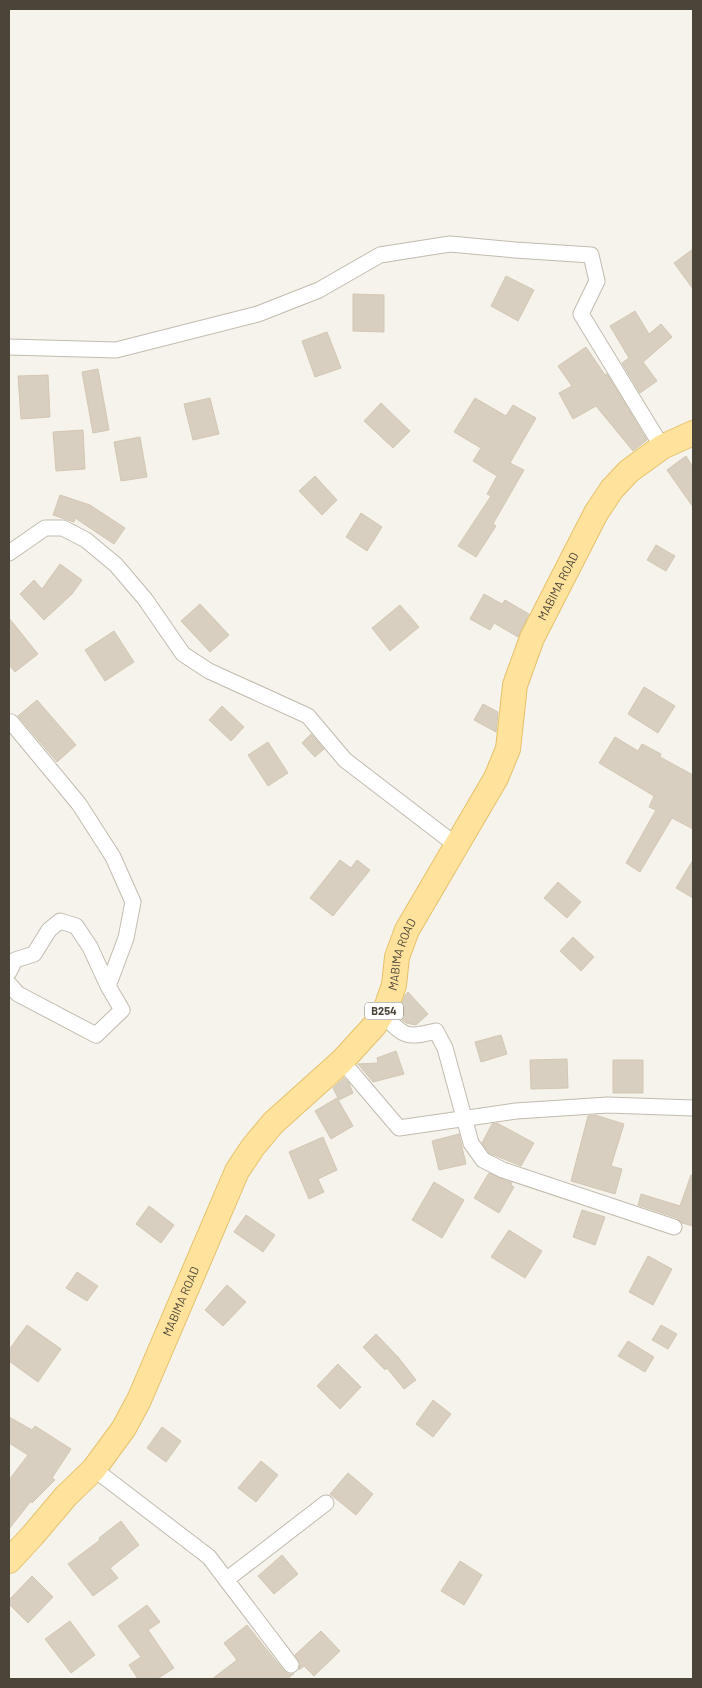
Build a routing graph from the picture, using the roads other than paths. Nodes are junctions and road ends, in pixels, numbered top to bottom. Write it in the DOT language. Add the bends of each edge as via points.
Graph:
graph roads {
  1 [pos="9,347"];
  2 [pos="693,433"];
  3 [pos="662,448"];
  4 [pos="9,553"];
  5 [pos="9,723"];
  6 [pos="456,845"];
  7 [pos="9,972"];
  8 [pos="9,984"];
  9 [pos="108,986"];
  10 [pos="382,1014"];
  11 [pos="342,1061"];
  12 [pos="693,1108"];
  13 [pos="465,1119"];
  14 [pos="674,1227"];
  15 [pos="94,1469"];
  16 [pos="326,1502"];
  17 [pos="9,1561"];
  18 [pos="226,1580"];
  19 [pos="291,1665"];
  1 -- 3 [label="street" via="116,350 258,314 319,290 380,255 397,252 450,244 592,255 596,281 582,314"];
  2 -- 3 [label="main road, MABIMA ROAD / B254"];
  3 -- 6 [label="main road, MABIMA ROAD / B254" via="629,471 612,488 570,561 532,638 515,685 508,749 496,778"];
  4 -- 6 [label="street" via="45,528 63,528 86,540 128,578 183,654 209,671 308,716 345,760"];
  5 -- 9 [label="street" via="79,804 113,857 133,902 126,938"];
  6 -- 10 [label="main road, MABIMA ROAD / B254" via="407,930 397,957 394,985"];
  7 -- 9 [label="street" via="15,960 34,954 49,930 60,921 76,926"];
  8 -- 9 [label="street" via="18,994 96,1035 122,1010"];
  10 -- 11 [label="main road, MABIMA ROAD / B254"];
  10 -- 13 [label="street" via="401,1034 417,1036 436,1031 445,1048"];
  11 -- 13 [label="street" via="399,1128"];
  11 -- 15 [label="main road, MABIMA ROAD / B254" via="273,1123 237,1171 139,1400 124,1428"];
  12 -- 13 [label="street" via="608,1105 516,1111"];
  13 -- 14 [label="street" via="471,1143 483,1160 496,1167"];
  15 -- 17 [label="main road, MABIMA ROAD / B254"];
  15 -- 18 [label="street" via="209,1557"];
  16 -- 18 [label="street"];
  18 -- 19 [label="street"];
}
